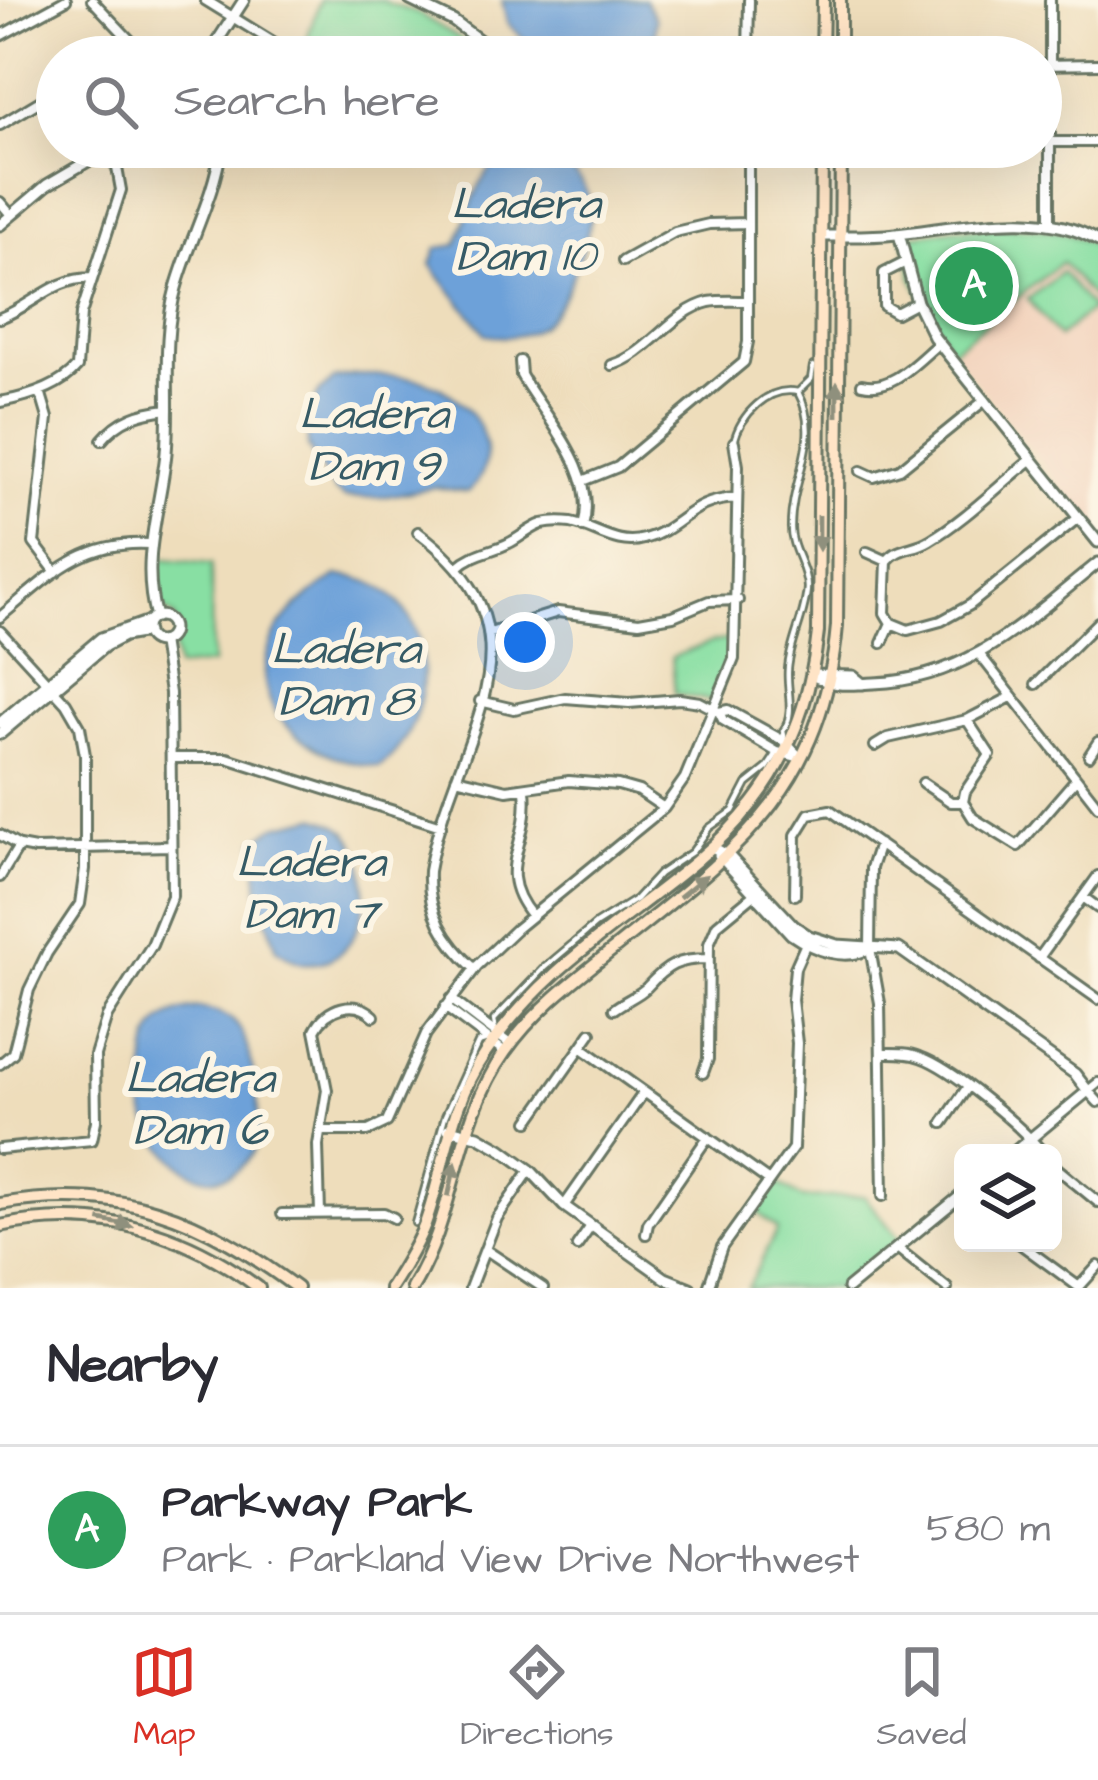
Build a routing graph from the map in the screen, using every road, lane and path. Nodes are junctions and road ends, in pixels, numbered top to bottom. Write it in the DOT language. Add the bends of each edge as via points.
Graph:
graph roads {
  1 [pos="66,0"];
  2 [pos="92,0"];
  3 [pos="205,0"];
  4 [pos="244,0"];
  5 [pos="410,0"];
  6 [pos="748,0"];
  7 [pos="823,0"];
  8 [pos="840,0"];
  9 [pos="1050,0"];
  10 [pos="433,4"];
  11 [pos="232,19"];
  12 [pos="0,36"];
  13 [pos="124,36"];
  14 [pos="221,36"];
  15 [pos="262,36"];
  16 [pos="476,36"];
  17 [pos="748,36"];
  18 [pos="822,36"];
  19 [pos="840,36"];
  20 [pos="1048,36"];
  21 [pos="1098,64"];
  22 [pos="1062,65"];
  23 [pos="36,104"];
  24 [pos="0,125"];
  25 [pos="1098,142"];
  26 [pos="1062,143"];
  27 [pos="76,168"];
  28 [pos="117,168"];
  29 [pos="214,168"];
  30 [pos="748,168"];
  31 [pos="822,168"];
  32 [pos="840,168"];
  33 [pos="1049,168"];
  34 [pos="0,202"];
  35 [pos="11,215"];
  36 [pos="748,224"];
  37 [pos="1050,224"];
  38 [pos="0,225"];
  39 [pos="899,234"];
  40 [pos="820,236"];
  41 [pos="838,236"];
  42 [pos="1098,241"];
  43 [pos="623,261"];
  44 [pos="904,263"];
  45 [pos="92,278"];
  46 [pos="748,301"];
  47 [pos="917,302"];
  48 [pos="0,318"];
  49 [pos="939,343"];
  50 [pos="520,361"];
  51 [pos="612,365"];
  52 [pos="813,366"];
  53 [pos="862,384"];
  54 [pos="40,391"];
  55 [pos="798,392"];
  56 [pos="985,400"];
  57 [pos="0,402"];
  58 [pos="168,409"];
  59 [pos="102,440"];
  60 [pos="734,442"];
  61 [pos="1031,460"];
  62 [pos="861,471"];
  63 [pos="583,481"];
  64 [pos="737,498"];
  65 [pos="1078,518"];
  66 [pos="583,527"];
  67 [pos="418,532"];
  68 [pos="1098,542"];
  69 [pos="149,544"];
  70 [pos="867,552"];
  71 [pos="886,561"];
  72 [pos="1098,563"];
  73 [pos="458,567"];
  74 [pos="56,572"];
  75 [pos="737,600"];
  76 [pos="0,617"];
  77 [pos="1098,622"];
  78 [pos="151,623"];
  79 [pos="891,623"];
  80 [pos="0,632"];
  81 [pos="490,632"];
  82 [pos="163,641"];
  83 [pos="882,644"];
  84 [pos="980,655"];
  85 [pos="812,674"];
  86 [pos="829,678"];
  87 [pos="1036,684"];
  88 [pos="50,685"];
  89 [pos="1011,697"];
  90 [pos="480,701"];
  91 [pos="717,710"];
  92 [pos="967,720"];
  93 [pos="0,723"];
  94 [pos="0,734"];
  95 [pos="1098,742"];
  96 [pos="875,746"];
  97 [pos="783,748"];
  98 [pos="1089,756"];
  99 [pos="171,758"];
  100 [pos="800,758"];
  101 [pos="456,778"];
  102 [pos="1076,779"];
  103 [pos="923,783"];
  104 [pos="525,790"];
  105 [pos="963,802"];
  106 [pos="1098,806"];
  107 [pos="664,808"];
  108 [pos="441,826"];
  109 [pos="0,835"];
  110 [pos="879,844"];
  111 [pos="20,846"];
  112 [pos="172,847"];
  113 [pos="85,848"];
  114 [pos="714,848"];
  115 [pos="726,859"];
  116 [pos="1098,876"];
  117 [pos="0,877"];
  118 [pos="757,892"];
  119 [pos="795,895"];
  120 [pos="1083,898"];
  121 [pos="1098,908"];
  122 [pos="532,916"];
  123 [pos="807,940"];
  124 [pos="871,948"];
  125 [pos="708,958"];
  126 [pos="1039,958"];
  127 [pos="475,968"];
  128 [pos="1098,999"];
  129 [pos="448,1003"];
  130 [pos="614,1009"];
  131 [pos="374,1016"];
  132 [pos="591,1033"];
  133 [pos="492,1036"];
  134 [pos="581,1047"];
  135 [pos="508,1048"];
  136 [pos="881,1053"];
  137 [pos="0,1064"];
  138 [pos="703,1073"];
  139 [pos="1093,1087"];
  140 [pos="967,1088"];
  141 [pos="644,1092"];
  142 [pos="1098,1102"];
  143 [pos="529,1121"];
  144 [pos="943,1123"];
  145 [pos="448,1129"];
  146 [pos="320,1131"];
  147 [pos="465,1132"];
  148 [pos="708,1137"];
  149 [pos="1031,1138"];
  150 [pos="1023,1144"];
  151 [pos="1036,1144"];
  152 [pos="0,1149"];
  153 [pos="530,1170"];
  154 [pos="1062,1172"];
  155 [pos="770,1181"];
  156 [pos="883,1196"];
  157 [pos="954,1201"];
  158 [pos="1098,1202"];
  159 [pos="0,1204"];
  160 [pos="564,1206"];
  161 [pos="320,1213"];
  162 [pos="282,1214"];
  163 [pos="394,1218"];
  164 [pos="415,1223"];
  165 [pos="0,1226"];
  166 [pos="591,1226"];
  167 [pos="646,1234"];
  168 [pos="577,1246"];
  169 [pos="898,1248"];
  170 [pos="486,1250"];
  171 [pos="1031,1252"];
  172 [pos="1098,1266"];
  173 [pos="661,1283"];
  174 [pos="1079,1287"];
  175 [pos="259,1288"];
  176 [pos="297,1288"];
  177 [pos="387,1288"];
  178 [pos="412,1288"];
  179 [pos="470,1288"];
  180 [pos="543,1288"];
  181 [pos="690,1288"];
  182 [pos="708,1288"];
  183 [pos="848,1288"];
  184 [pos="947,1288"];
  1 -- 12 [label="street"];
  2 -- 13 [label="street"];
  3 -- 11 [label="street"];
  4 -- 11 [label="street"];
  5 -- 10 [label="street"];
  6 -- 17 [label="street"];
  7 -- 18 [label="main road"];
  8 -- 19 [label="main road"];
  9 -- 20 [label="street"];
  10 -- 16 [label="street"];
  11 -- 14 [label="street"];
  11 -- 15 [label="street"];
  21 -- 22 [label="street"];
  23 -- 24 [label="street"];
  25 -- 26 [label="street"];
  27 -- 35 [label="street"];
  28 -- 45 [label="street" via="121,190"];
  29 -- 58 [label="street" via="175,292"];
  30 -- 36 [label="street"];
  31 -- 40 [label="main road"];
  32 -- 41 [label="main road"];
  33 -- 37 [label="street"];
  34 -- 35 [label="street"];
  35 -- 38 [label="street"];
  36 -- 43 [label="street" via="675,232"];
  36 -- 46 [label="street"];
  37 -- 39 [label="street" via="952,224"];
  37 -- 42 [label="street"];
  39 -- 41 [label="street"];
  39 -- 44 [label="street"];
  40 -- 41 [label="street"];
  40 -- 85 [label="main road, one-way"];
  86 -- 41 [label="main road, one-way" via="837,611"];
  44 -- 47 [label="street"];
  44 -- 47 [label="street" via="884,273 884,306 896,313"];
  45 -- 48 [label="street" via="56,283"];
  45 -- 54 [label="street" via="77,368"];
  46 -- 51 [label="street" via="695,308"];
  46 -- 63 [label="street" via="744,362 618,467"];
  47 -- 49 [label="street"];
  49 -- 53 [label="street" via="888,383"];
  49 -- 56 [label="street"];
  50 -- 63 [label="street"];
  52 -- 55 [label="street"];
  54 -- 57 [label="street"];
  54 -- 74 [label="street" via="48,418 34,543"];
  55 -- 60 [label="street" via="768,397 739,423"];
  55 -- 97 [label="street" via="810,438 793,497 791,545 807,586 788,664"];
  56 -- 61 [label="street"];
  56 -- 62 [label="street" via="900,469"];
  58 -- 59 [label="street" via="134,416"];
  58 -- 69 [label="street"];
  60 -- 64 [label="street"];
  61 -- 65 [label="street"];
  61 -- 71 [label="street" via="936,536"];
  63 -- 66 [label="street"];
  64 -- 66 [label="street" via="695,507 635,542"];
  64 -- 75 [label="street"];
  65 -- 68 [label="street"];
  65 -- 79 [label="street" via="954,615 908,630"];
  66 -- 73 [label="street" via="542,525"];
  67 -- 73 [label="street"];
  69 -- 74 [label="street" via="94,548"];
  69 -- 78 [label="street"];
  70 -- 71 [label="street"];
  71 -- 79 [label="street"];
  72 -- 84 [label="street"];
  73 -- 81 [label="street"];
  74 -- 76 [label="street"];
  75 -- 81 [label="street" via="639,622 564,612"];
  75 -- 91 [label="street" via="736,651"];
  77 -- 87 [label="street"];
  78 -- 82 [label="street" via="154,641"];
  78 -- 82 [label="street" via="166,619 172,626"];
  78 -- 88 [label="street"];
  79 -- 83 [label="street"];
  80 -- 88 [label="street"];
  81 -- 90 [label="street"];
  82 -- 99 [label="street"];
  84 -- 86 [label="street" via="920,677 850,688"];
  84 -- 89 [label="street"];
  85 -- 86 [label="street"];
  85 -- 97 [label="main road"];
  86 -- 100 [label="main road"];
  88 -- 93 [label="street"];
  88 -- 94 [label="street"];
  88 -- 113 [label="street" via="83,737"];
  89 -- 92 [label="street"];
  89 -- 102 [label="street"];
  90 -- 91 [label="street" via="514,709 566,698 680,699"];
  90 -- 101 [label="street"];
  91 -- 97 [label="street"];
  91 -- 107 [label="street"];
  92 -- 96 [label="street"];
  92 -- 105 [label="street" via="989,755"];
  95 -- 98 [label="street"];
  97 -- 100 [label="street"];
  97 -- 114 [label="main road" via="748,812"];
  97 -- 133 [label="street" via="692,852 545,967 494,1020"];
  99 -- 108 [label="street" via="227,758"];
  99 -- 112 [label="street"];
  100 -- 115 [label="main road"];
  101 -- 104 [label="street"];
  101 -- 108 [label="street"];
  102 -- 105 [label="street" via="1018,846 973,818"];
  102 -- 106 [label="street"];
  103 -- 105 [label="street"];
  104 -- 107 [label="street" via="618,785"];
  104 -- 122 [label="street" via="527,822 512,880"];
  107 -- 122 [label="street"];
  108 -- 127 [label="street" via="431,899 450,944"];
  109 -- 111 [label="street"];
  110 -- 119 [label="street" via="830,810 808,814 796,835"];
  110 -- 124 [label="street"];
  110 -- 126 [label="street"];
  111 -- 113 [label="street"];
  111 -- 117 [label="street"];
  112 -- 113 [label="street"];
  112 -- 152 [label="street" via="165,919 107,1016 95,1055 92,1140"];
  113 -- 137 [label="street" via="80,904 46,953 14,1053"];
  114 -- 115 [label="street"];
  114 -- 133 [label="main road" via="549,979"];
  115 -- 118 [label="street"];
  135 -- 115 [label="main road, one-way" via="554,997"];
  116 -- 120 [label="street"];
  118 -- 123 [label="street"];
  118 -- 125 [label="street" via="717,926"];
  120 -- 121 [label="street"];
  120 -- 126 [label="street"];
  122 -- 127 [label="street"];
  123 -- 124 [label="street" via="837,953"];
  123 -- 155 [label="street" via="792,1000 793,1148"];
  124 -- 136 [label="street"];
  124 -- 139 [label="street" via="916,959"];
  125 -- 130 [label="street" via="672,963"];
  125 -- 138 [label="street"];
  126 -- 128 [label="street"];
  127 -- 129 [label="street"];
  129 -- 133 [label="street"];
  129 -- 146 [label="street" via="386,1122 371,1131"];
  131 -- 146 [label="street" via="355,1005 316,1026 327,1090"];
  132 -- 134 [label="street"];
  133 -- 135 [label="street"];
  133 -- 145 [label="main road"];
  133 -- 164 [label="street" via="478,1043 445,1116"];
  134 -- 141 [label="street"];
  134 -- 143 [label="street"];
  135 -- 147 [label="main road"];
  136 -- 140 [label="street" via="928,1060"];
  136 -- 156 [label="street"];
  139 -- 142 [label="street"];
  139 -- 149 [label="street"];
  140 -- 144 [label="street"];
  140 -- 149 [label="street"];
  141 -- 148 [label="street"];
  141 -- 160 [label="street"];
  145 -- 147 [label="street"];
  145 -- 177 [label="main road" via="424,1226"];
  146 -- 161 [label="street"];
  147 -- 153 [label="street"];
  178 -- 147 [label="main road, one-way" via="437,1236"];
  148 -- 155 [label="street"];
  148 -- 167 [label="street"];
  149 -- 150 [label="street"];
  149 -- 151 [label="street"];
  153 -- 160 [label="street"];
  153 -- 170 [label="street" via="497,1217"];
  154 -- 158 [label="street"];
  155 -- 182 [label="street" via="722,1247"];
  157 -- 169 [label="street"];
  159 -- 176 [label="main road" via="72,1198 148,1208 217,1234"];
  160 -- 166 [label="street"];
  161 -- 162 [label="street"];
  161 -- 163 [label="street"];
  165 -- 175 [label="main road, one-way" via="111,1219 178,1239"];
  166 -- 168 [label="street"];
  166 -- 173 [label="street"];
  169 -- 183 [label="street"];
  169 -- 184 [label="street"];
  170 -- 179 [label="street"];
  170 -- 180 [label="street"];
  171 -- 174 [label="street"];
  172 -- 174 [label="street"];
  173 -- 181 [label="street"];
}
